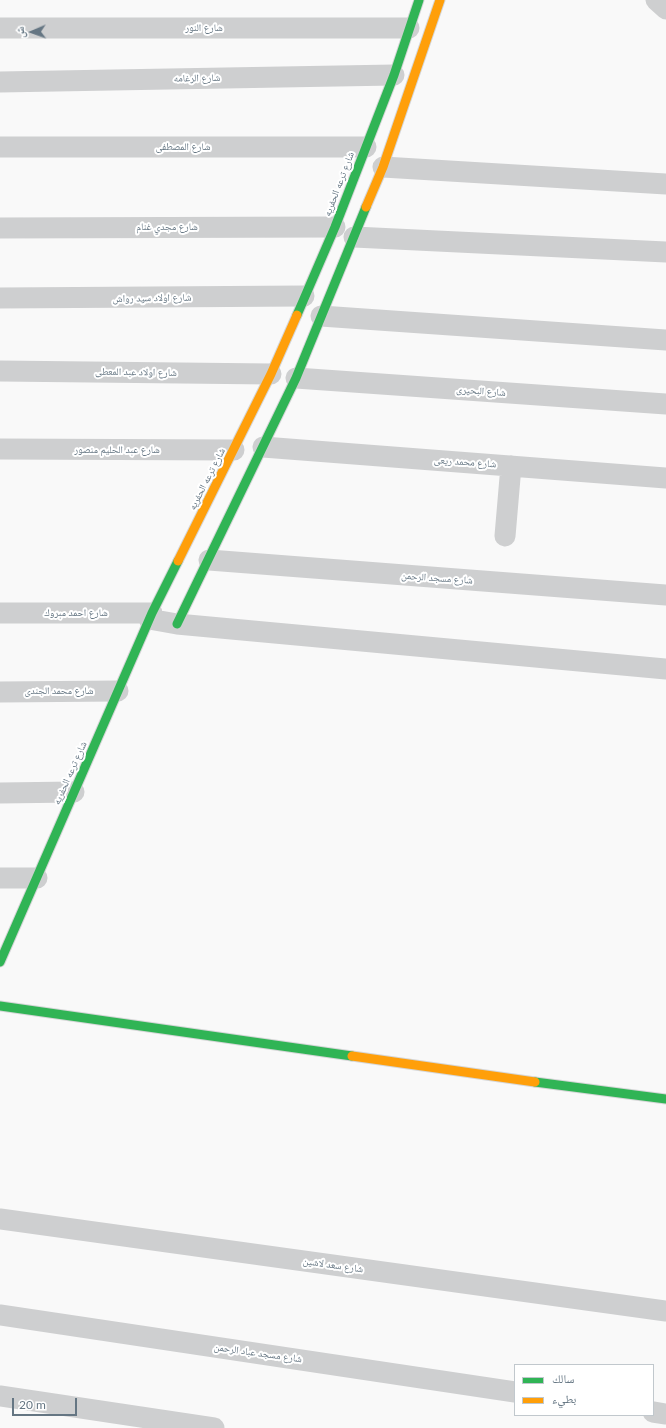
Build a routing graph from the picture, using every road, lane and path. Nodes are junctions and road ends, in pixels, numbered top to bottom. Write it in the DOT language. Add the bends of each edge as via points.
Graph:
graph roads {
  1 [pos="419,0"];
  2 [pos="440,0"];
  3 [pos="656,0"];
  4 [pos="666,9"];
  5 [pos="0,28"];
  6 [pos="409,28"];
  7 [pos="394,75"];
  8 [pos="0,82"];
  9 [pos="0,147"];
  10 [pos="366,147"];
  11 [pos="383,167"];
  12 [pos="666,184"];
  13 [pos="335,227"];
  14 [pos="0,228"];
  15 [pos="354,237"];
  16 [pos="666,252"];
  17 [pos="304,296"];
  18 [pos="0,298"];
  19 [pos="321,316"];
  20 [pos="666,340"];
  21 [pos="0,371"];
  22 [pos="271,374"];
  23 [pos="296,378"];
  24 [pos="666,404"];
  25 [pos="263,447"];
  26 [pos="0,449"];
  27 [pos="234,450"];
  28 [pos="511,466"];
  29 [pos="666,478"];
  30 [pos="505,536"];
  31 [pos="208,560"];
  32 [pos="666,595"];
  33 [pos="0,613"];
  34 [pos="150,616"];
  35 [pos="177,624"];
  36 [pos="666,669"];
  37 [pos="118,691"];
  38 [pos="0,692"];
  39 [pos="0,792"];
  40 [pos="74,792"];
  41 [pos="0,878"];
  42 [pos="37,878"];
  43 [pos="2,954"];
  44 [pos="0,1006"];
  45 [pos="666,1099"];
  46 [pos="0,1219"];
  47 [pos="666,1311"];
  48 [pos="0,1315"];
  49 [pos="514,1392"];
  50 [pos="0,1396"];
  51 [pos="654,1412"];
  52 [pos="666,1414"];
  53 [pos="214,1428"];
  1 -- 6 [label="street, شارع ترعه الحفريه"];
  2 -- 11 [label="street"];
  3 -- 4 [label="street"];
  5 -- 6 [label="street, شارع النور"];
  6 -- 7 [label="street, شارع ترعه الحفريه"];
  7 -- 8 [label="street, شارع الرغامه"];
  7 -- 10 [label="street, شارع ترعه الحفريه"];
  9 -- 10 [label="street, شارع المصطفى"];
  10 -- 13 [label="street, شارع ترعه الحفريه"];
  11 -- 12 [label="street"];
  11 -- 15 [label="street"];
  13 -- 14 [label="street, شارع مجدي غنام"];
  13 -- 17 [label="street, شارع ترعه الحفريه"];
  15 -- 16 [label="street"];
  15 -- 19 [label="street"];
  17 -- 18 [label="street, شارع اولاد سيد رواش"];
  17 -- 22 [label="street, شارع ترعه الحفريه"];
  19 -- 20 [label="street"];
  19 -- 23 [label="street"];
  21 -- 22 [label="street, شارع اولاد عبد المعطى"];
  22 -- 27 [label="street, شارع ترعه الحفريه"];
  23 -- 24 [label="street, شارع البحيرى"];
  23 -- 25 [label="street"];
  25 -- 28 [label="street, شارع محمد ريعى"];
  25 -- 31 [label="street"];
  26 -- 27 [label="street, شارع عبد الحليم منصور"];
  27 -- 34 [label="street, شارع ترعه الحفريه"];
  28 -- 29 [label="street, شارع محمد ريعى"];
  28 -- 30 [label="street"];
  31 -- 32 [label="street, شارع مسجد الرحمن"];
  31 -- 35 [label="street"];
  33 -- 34 [label="street, شارع احمد مبروك"];
  34 -- 35 [label="street, شارع احمد مبروك"];
  34 -- 37 [label="street, شارع ترعه الحفريه"];
  35 -- 36 [label="street, شارع احمد مبروك"];
  37 -- 38 [label="street, شارع محمد الجندى"];
  37 -- 40 [label="street, شارع ترعه الحفريه"];
  39 -- 40 [label="street"];
  40 -- 42 [label="street, شارع ترعه الحفريه"];
  41 -- 42 [label="street"];
  42 -- 43 [label="street, شارع ترعه الحفريه"];
  44 -- 45 [label="street"];
  46 -- 47 [label="street, شارع سعد لاشين"];
  48 -- 49 [label="street, شارع مسجد عباد الرحمن"];
  50 -- 53 [label="street"];
  51 -- 52 [label="street"];
}
